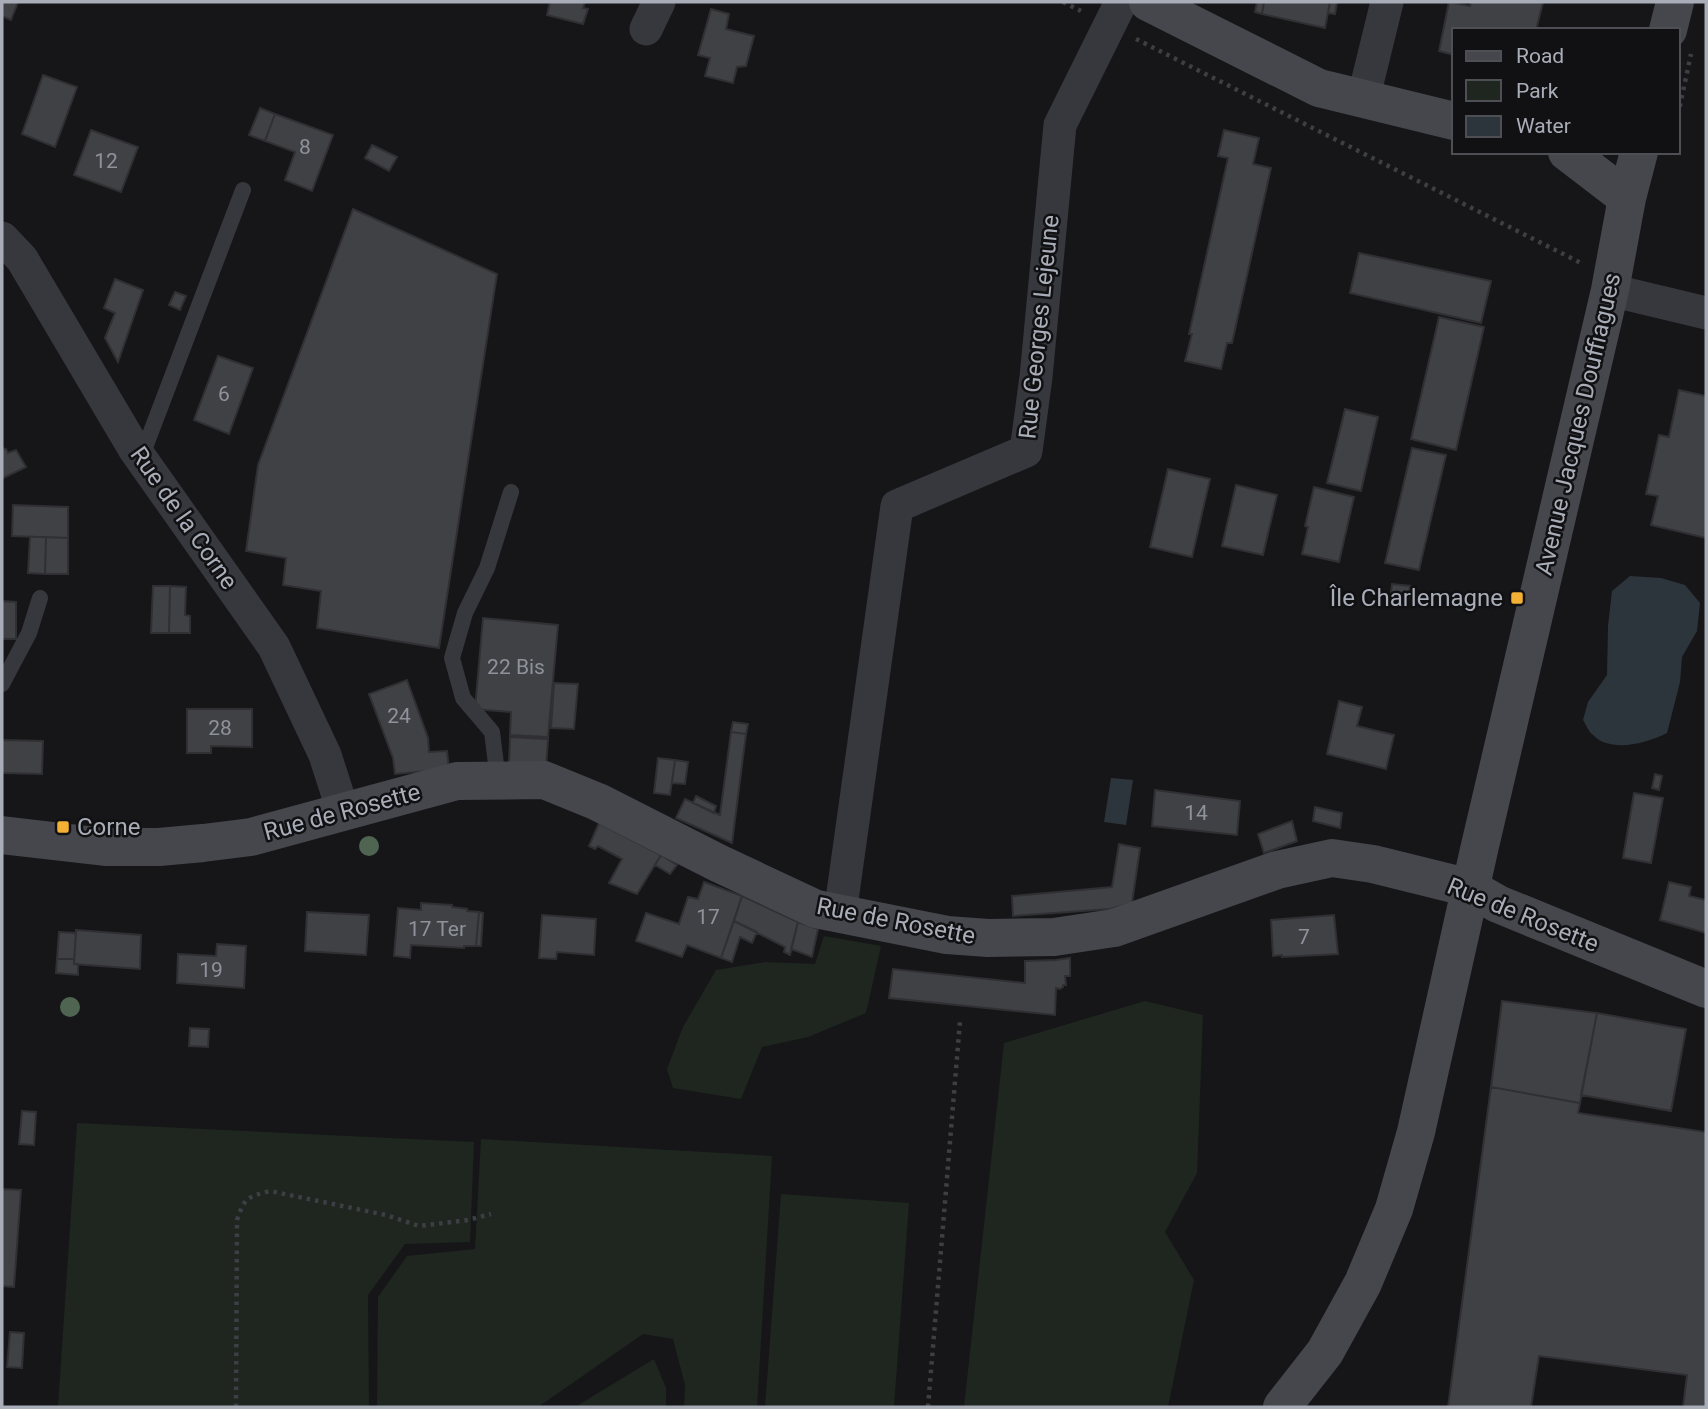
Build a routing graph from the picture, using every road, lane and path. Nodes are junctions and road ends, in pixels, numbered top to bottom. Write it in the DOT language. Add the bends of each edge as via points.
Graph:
graph roads {
  1 [pos="1063,2"];
  2 [pos="1148,2"];
  3 [pos="1387,2"];
  4 [pos="1675,2"];
  5 [pos="1116,14"];
  6 [pos="1668,28"];
  7 [pos="1363,100"];
  8 [pos="1452,121"];
  9 [pos="1570,154"];
  10 [pos="1639,154"];
  11 [pos="243,190"];
  12 [pos="1628,198"];
  13 [pos="2,238"];
  14 [pos="1611,284"];
  15 [pos="1706,313"];
  16 [pos="141,458"];
  17 [pos="511,492"];
  18 [pos="40,598"];
  19 [pos="2,684"];
  20 [pos="498,780"];
  21 [pos="343,811"];
  22 [pos="2,835"];
  23 [pos="1471,888"];
  24 [pos="840,914"];
  25 [pos="1706,989"];
  26 [pos="960,1021"];
  27 [pos="491,1214"];
  28 [pos="236,1407"];
  29 [pos="928,1407"];
  30 [pos="1282,1407"];
  1 -- 5 [label="path"];
  2 -- 7 [label="street" via="1320,88"];
  3 -- 7 [label="street"];
  4 -- 6 [label="street"];
  5 -- 14 [label="path"];
  5 -- 24 [label="street, Rue Georges Lejeune" via="1060,125 1026,451 897,506"];
  7 -- 8 [label="street"];
  9 -- 12 [label="street"];
  10 -- 12 [label="street, Avenue Jacques Douffiagues"];
  11 -- 16 [label="lane"];
  12 -- 14 [label="street, Avenue Jacques Douffiagues"];
  13 -- 16 [label="street, Rue de la Corne" via="22,259"];
  14 -- 15 [label="street"];
  14 -- 23 [label="street, Avenue Jacques Douffiagues"];
  16 -- 21 [label="street, Rue de la Corne" via="274,647 325,755"];
  17 -- 20 [label="lane" via="452,658 463,698 492,733"];
  18 -- 19 [label="lane" via="29,633"];
  20 -- 21 [label="street, Rue de Rosette" via="457,781"];
  20 -- 24 [label="street, Rue de Rosette" via="544,780 816,909"];
  21 -- 22 [label="street, Rue de Rosette" via="203,844 105,847"];
  23 -- 24 [label="street, Rue de Rosette" via="1332,858 1277,870 1114,928 1054,937 947,935"];
  23 -- 25 [label="street, Rue de Rosette" via="1498,904"];
  23 -- 30 [label="street, Avenue Jacques Douffiagues" via="1394,1209 1363,1283 1325,1352"];
  26 -- 29 [label="path"];
  27 -- 28 [label="path" via="419,1226 270,1191 252,1196 243,1203 237,1220"];
}
